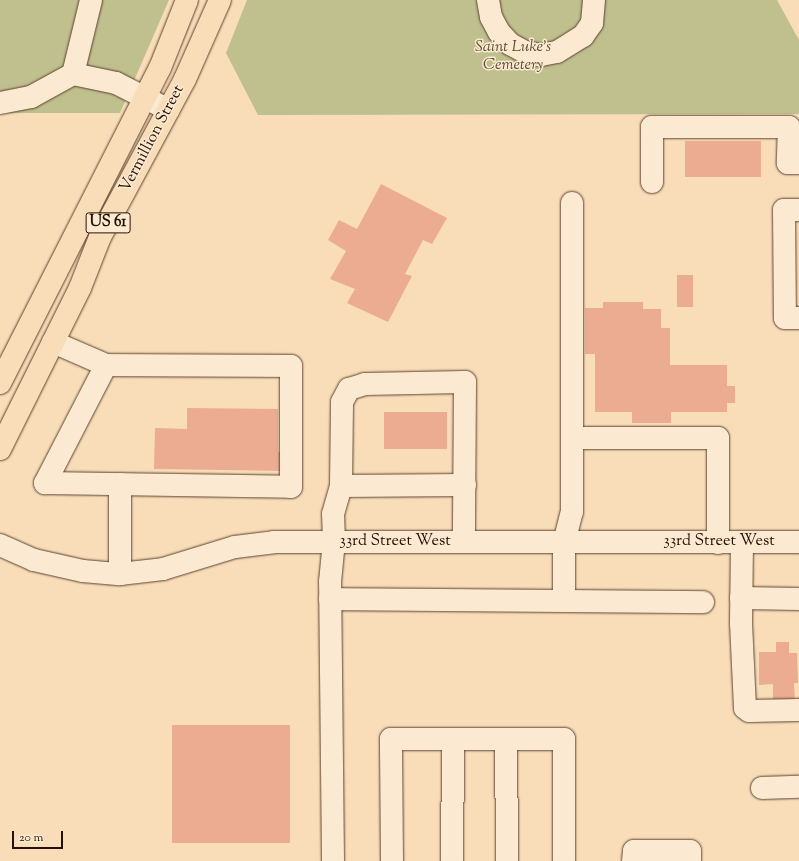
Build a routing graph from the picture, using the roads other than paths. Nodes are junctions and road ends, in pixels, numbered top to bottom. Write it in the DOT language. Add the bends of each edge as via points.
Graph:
graph roads {
  1 [pos="91,0"];
  2 [pos="187,0"];
  3 [pos="220,0"];
  4 [pos="488,0"];
  5 [pos="594,0"];
  6 [pos="74,74"];
  7 [pos="145,98"];
  8 [pos="0,103"];
  9 [pos="169,110"];
  10 [pos="799,163"];
  11 [pos="652,182"];
  12 [pos="572,203"];
  13 [pos="799,210"];
  14 [pos="799,318"];
  15 [pos="53,342"];
  16 [pos="106,365"];
  17 [pos="0,383"];
  18 [pos="572,438"];
  19 [pos="0,449"];
  20 [pos="120,484"];
  21 [pos="465,485"];
  22 [pos="341,486"];
  23 [pos="334,541"];
  24 [pos="464,542"];
  25 [pos="718,542"];
  26 [pos="742,542"];
  27 [pos="799,542"];
  28 [pos="564,543"];
  29 [pos="0,546"];
  30 [pos="120,574"];
  31 [pos="741,598"];
  32 [pos="330,599"];
  33 [pos="799,599"];
  34 [pos="564,601"];
  35 [pos="703,602"];
  36 [pos="799,710"];
  37 [pos="453,739"];
  38 [pos="506,739"];
  39 [pos="799,787"];
  40 [pos="762,788"];
  41 [pos="333,861"];
  42 [pos="392,861"];
  43 [pos="452,861"];
  44 [pos="507,861"];
  45 [pos="564,861"];
  46 [pos="634,861"];
  47 [pos="690,861"];
  1 -- 6 [label="street"];
  2 -- 7 [label="highway, Vermillion Street / US 61"];
  3 -- 9 [label="highway, Vermillion Street / US 61"];
  4 -- 5 [label="street" via="491,18 510,44 525,52 541,55 557,52 583,36 592,23"];
  6 -- 7 [label="street" via="116,83"];
  6 -- 8 [label="street" via="31,97"];
  7 -- 9 [label="street"];
  7 -- 17 [label="highway, Vermillion Street / US 61"];
  9 -- 15 [label="highway, Vermillion Street / US 61" via="100,237 80,288"];
  10 -- 11 [label="street" via="788,163 790,127 652,127"];
  12 -- 18 [label="street"];
  13 -- 14 [label="street" via="784,210 785,318"];
  15 -- 16 [label="street"];
  15 -- 19 [label="highway, Vermillion Street / US 61"];
  16 -- 20 [label="street" via="45,483"];
  16 -- 20 [label="street" via="291,366 291,488"];
  18 -- 25 [label="street" via="718,438"];
  18 -- 28 [label="street" via="572,512"];
  20 -- 30 [label="street"];
  21 -- 22 [label="street"];
  21 -- 22 [label="street" via="465,382 365,384 349,389 342,402"];
  21 -- 24 [label="street"];
  22 -- 23 [label="street" via="333,514"];
  23 -- 24 [label="street, 33rd Street West"];
  23 -- 30 [label="street, 33rd Street West" via="274,542 235,547 163,569"];
  23 -- 32 [label="street"];
  24 -- 28 [label="street, 33rd Street West"];
  25 -- 26 [label="street, 33rd Street West"];
  25 -- 28 [label="street, 33rd Street West"];
  26 -- 27 [label="street, 33rd Street West"];
  26 -- 31 [label="street"];
  28 -- 34 [label="street"];
  29 -- 30 [label="street, 33rd Street West" via="34,560 83,571"];
  31 -- 33 [label="street"];
  31 -- 36 [label="street" via="745,708 749,711"];
  32 -- 34 [label="street"];
  32 -- 41 [label="street"];
  34 -- 35 [label="street"];
  37 -- 38 [label="street"];
  37 -- 42 [label="street" via="391,739"];
  37 -- 43 [label="street"];
  38 -- 44 [label="street"];
  38 -- 45 [label="street" via="564,739"];
  39 -- 40 [label="street"];
  46 -- 47 [label="street" via="634,851 690,851"];
}
